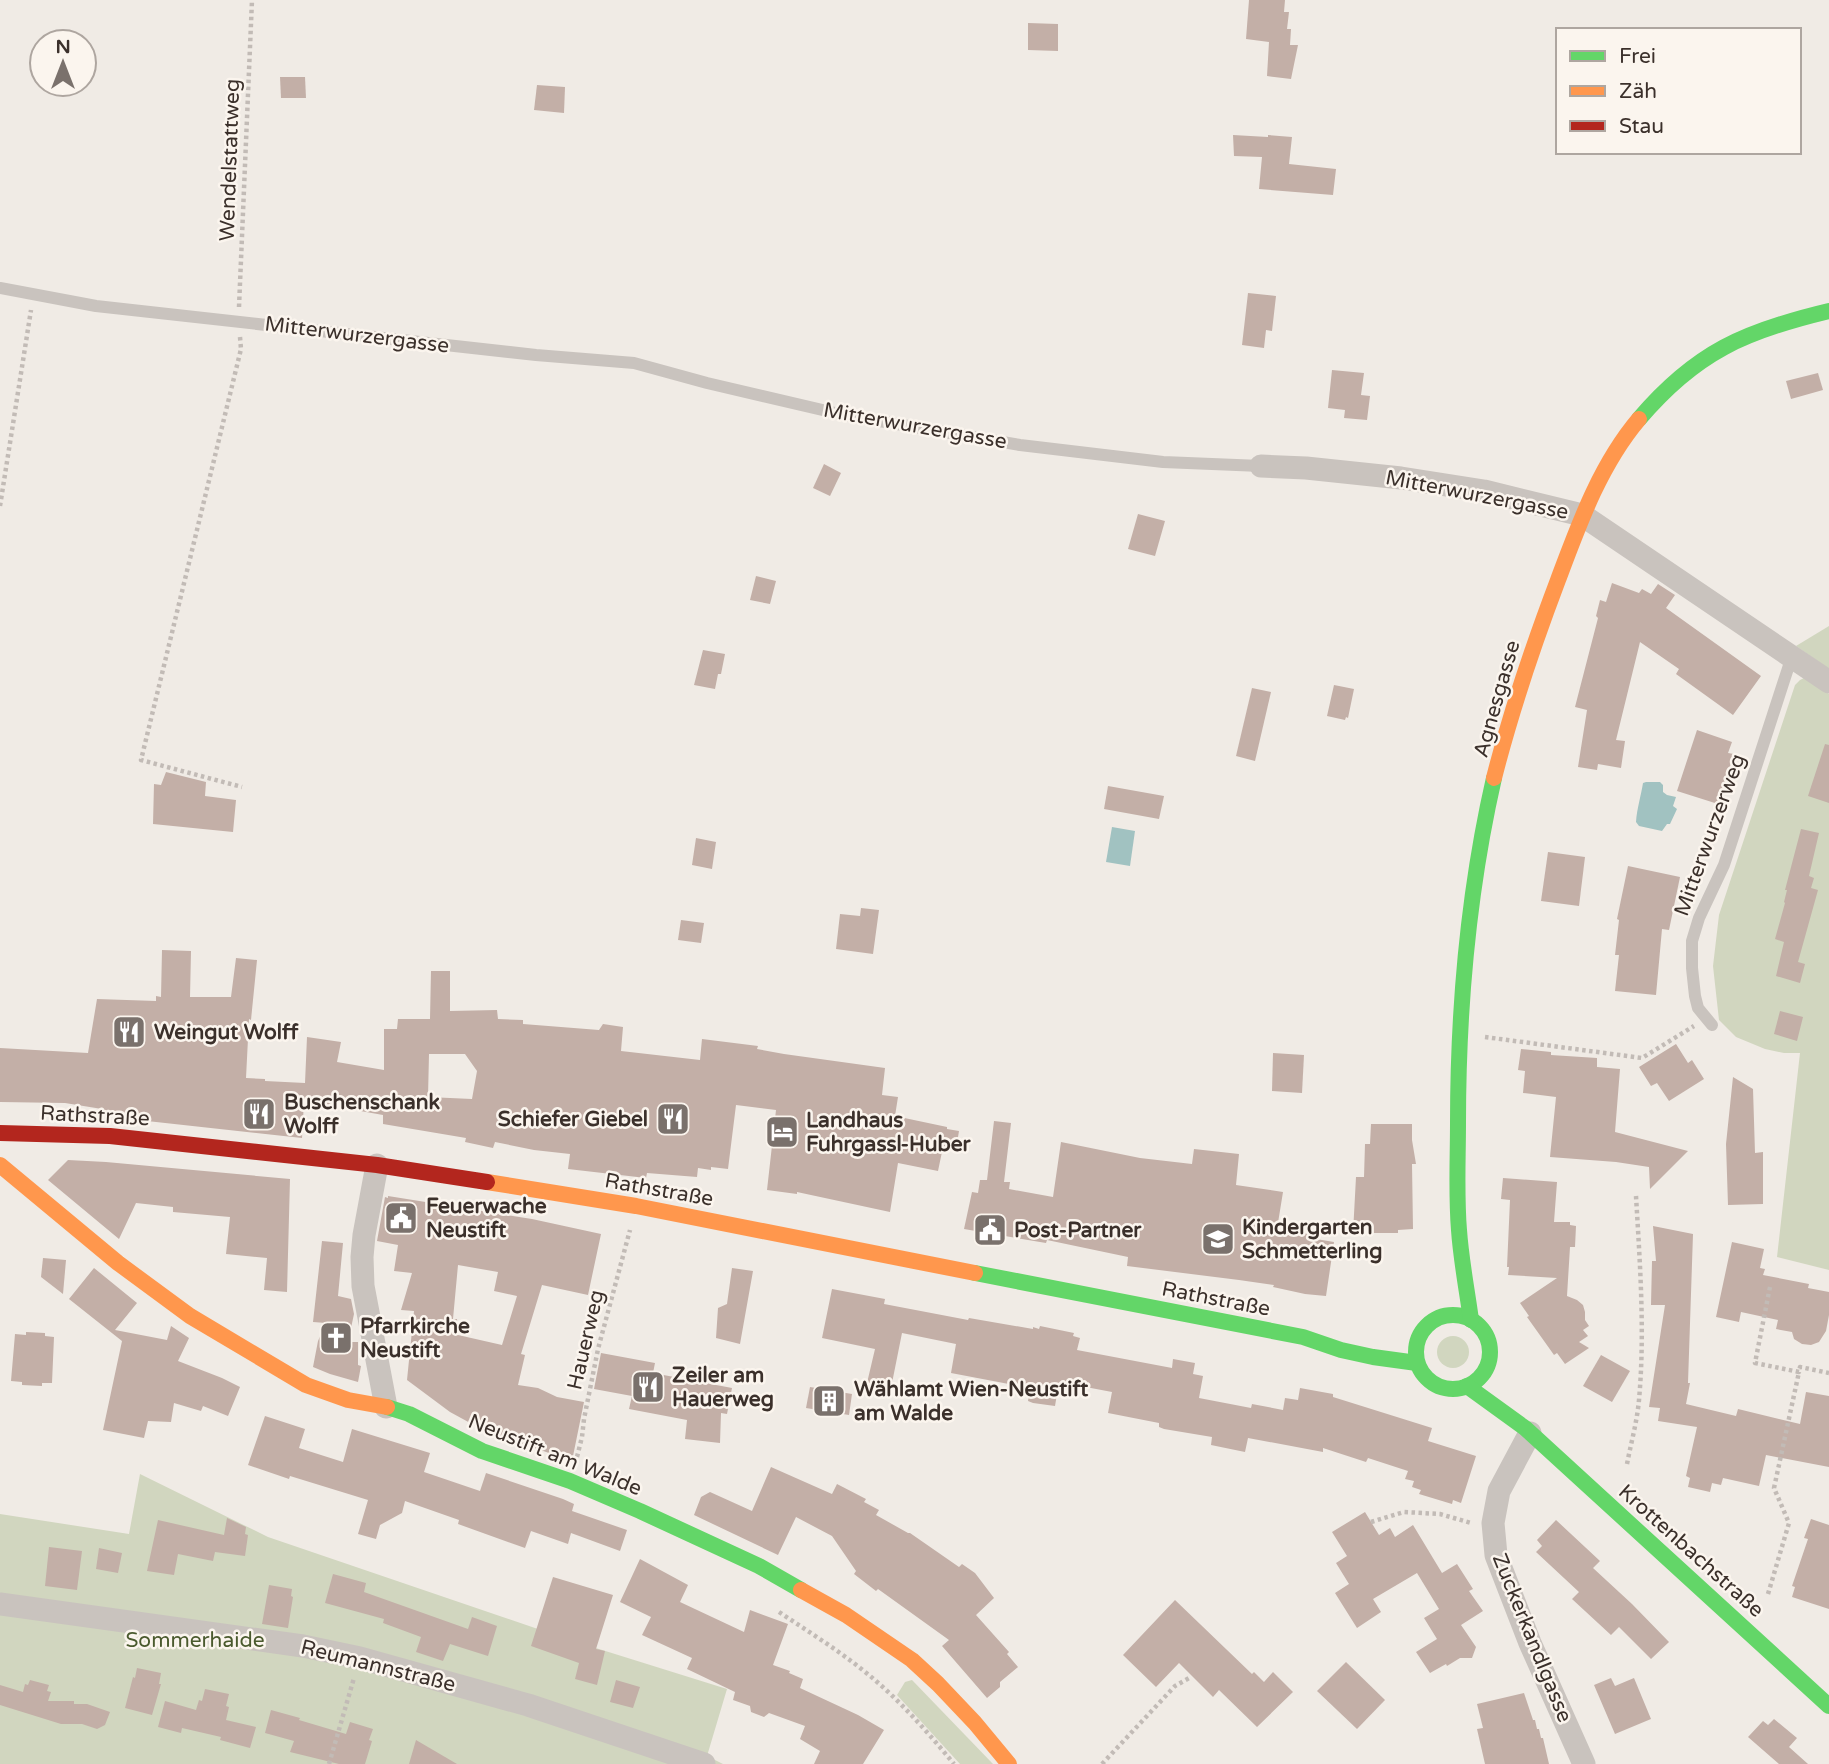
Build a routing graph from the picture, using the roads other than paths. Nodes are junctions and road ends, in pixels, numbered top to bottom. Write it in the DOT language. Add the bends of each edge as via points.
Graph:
graph roads {
  1 [pos="0,288"];
  2 [pos="1829,311"];
  3 [pos="1261,466"];
  4 [pos="1582,515"];
  5 [pos="1792,656"];
  6 [pos="1829,682"];
  7 [pos="1709,1022"];
  8 [pos="0,1133"];
  9 [pos="0,1165"];
  10 [pos="377,1165"];
  11 [pos="1459,1235"];
  12 [pos="1440,1317"];
  13 [pos="1471,1320"];
  14 [pos="1303,1337"];
  15 [pos="1351,1337"];
  16 [pos="1417,1363"];
  17 [pos="1486,1367"];
  18 [pos="1466,1386"];
  19 [pos="386,1407"];
  20 [pos="1528,1430"];
  21 [pos="0,1604"];
  22 [pos="1829,1706"];
  23 [pos="704,1764"];
  24 [pos="1009,1764"];
  25 [pos="1584,1764"];
  1 -- 3 [label="lane, Mitterwurzergasse" via="96,306 634,363 844,415 1020,445 1163,462"];
  2 -- 4 [label="street, Agnesgasse" via="1745,336 1682,374 1637,420 1614,452"];
  3 -- 4 [label="street, Mitterwurzergasse" via="1401,478 1484,491"];
  4 -- 5 [label="street, Mitterwurzergasse"];
  4 -- 11 [label="street, Agnesgasse" via="1523,674 1494,782 1471,909 1458,1075"];
  5 -- 6 [label="street, Mitterwurzergasse"];
  5 -- 7 [label="lane, Mitterwurzerweg" via="1724,865 1692,941 1695,996"];
  8 -- 10 [label="street, Rathstraße" via="110,1136"];
  9 -- 19 [label="street, Neustift am Walde" via="190,1316 306,1385"];
  10 -- 14 [label="street, Rathstraße" via="636,1206"];
  10 -- 19 [label="street" via="364,1234 363,1286"];
  11 -- 12 [label="street, Agnesgasse"];
  11 -- 13 [label="street, Agnesgasse"];
  12 -- 13 [label="street" via="1456,1315"];
  12 -- 16 [label="street" via="1410,1338"];
  13 -- 17 [label="street" via="1488,1341"];
  14 -- 15 [label="street, Rathstraße"];
  14 -- 16 [label="street, Rathstraße" via="1341,1350"];
  16 -- 18 [label="street" via="1424,1376 1437,1385 1451,1389"];
  17 -- 18 [label="street"];
  17 -- 20 [label="street, Krottenbachstraße"];
  18 -- 20 [label="street, Krottenbachstraße"];
  19 -- 24 [label="street, Neustift am Walde" via="482,1451 640,1511 759,1566 846,1615 912,1660"];
  20 -- 22 [label="street, Krottenbachstraße"];
  20 -- 25 [label="street, Zuckerkandlgasse" via="1499,1491 1493,1523 1496,1555"];
  21 -- 23 [label="street, Reumannstraße" via="360,1658 528,1704"];
}
